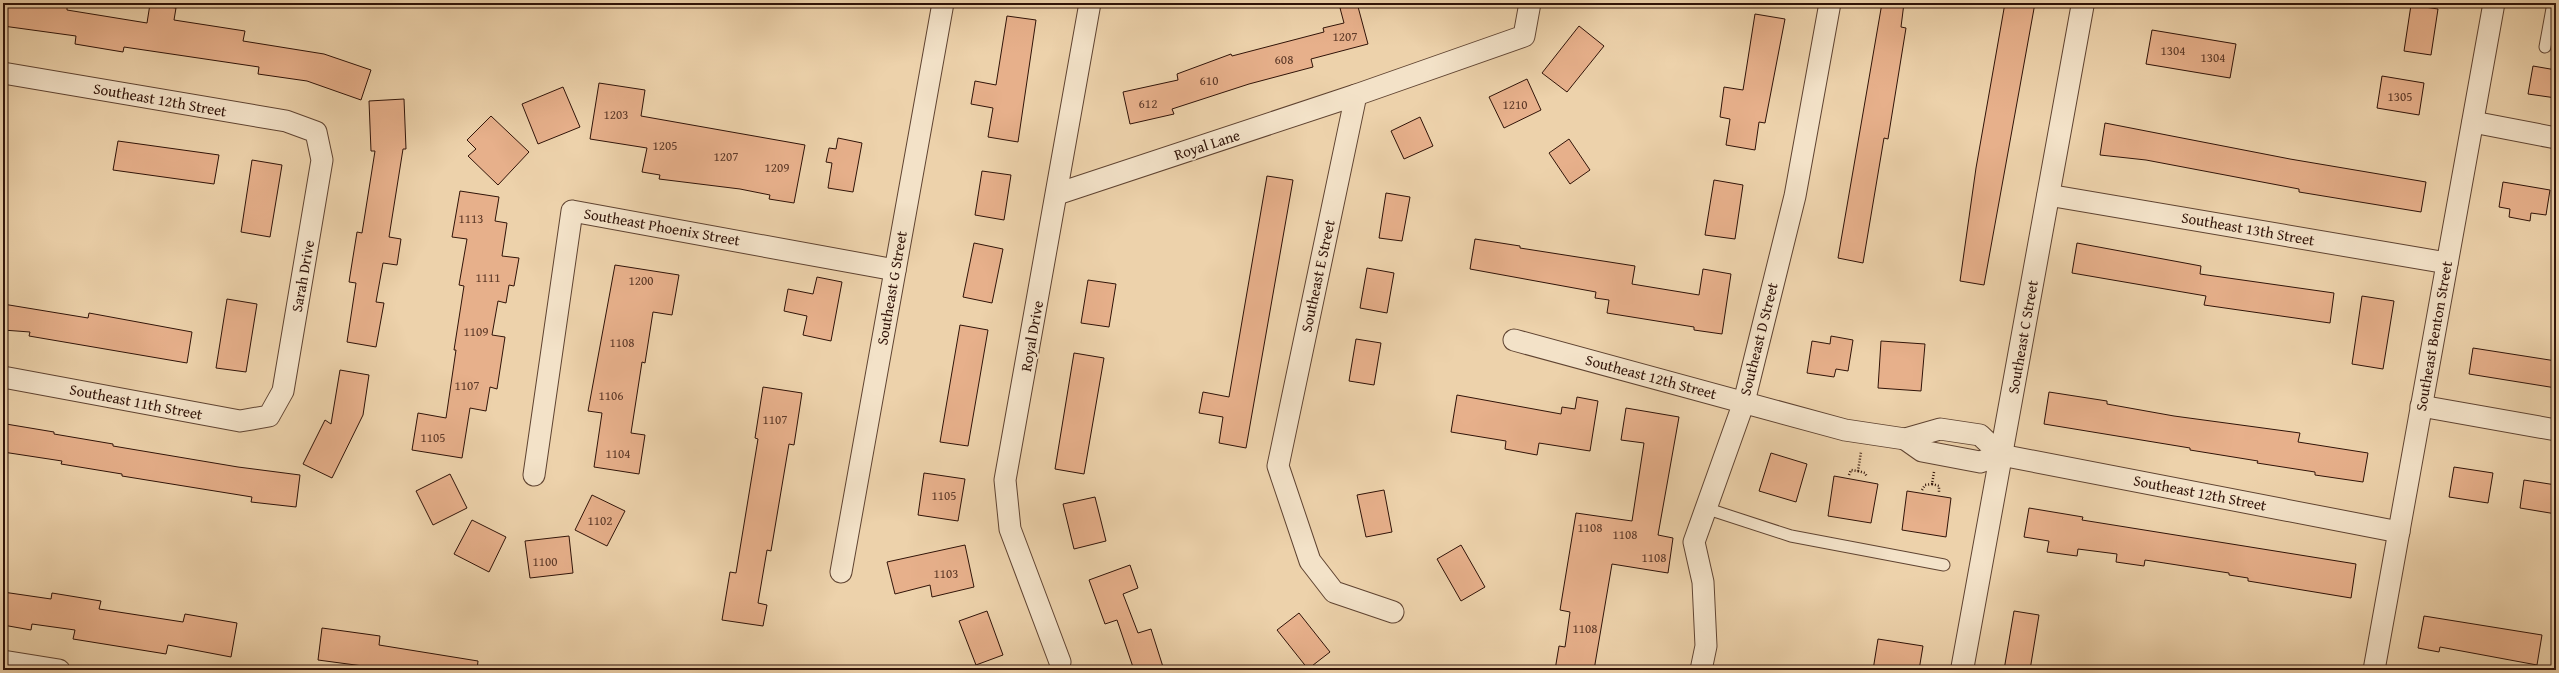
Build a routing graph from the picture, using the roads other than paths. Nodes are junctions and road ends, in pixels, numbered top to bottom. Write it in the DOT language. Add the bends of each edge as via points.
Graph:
graph roads {
  1 [pos="943,3"];
  2 [pos="1090,3"];
  3 [pos="1530,3"];
  4 [pos="1830,3"];
  5 [pos="2083,3"];
  6 [pos="2494,3"];
  7 [pos="2553,3"];
  8 [pos="2545,47"];
  9 [pos="3,73"];
  10 [pos="1356,95"];
  11 [pos="2473,122"];
  12 [pos="316,132"];
  13 [pos="2556,138"];
  14 [pos="1057,194"];
  15 [pos="2048,195"];
  16 [pos="2447,263"];
  17 [pos="895,270"];
  18 [pos="1514,340"];
  19 [pos="3,377"];
  20 [pos="1744,402"];
  21 [pos="2421,406"];
  22 [pos="269,416"];
  23 [pos="2556,430"];
  24 [pos="2002,455"];
  25 [pos="534,476"];
  26 [pos="1706,508"];
  27 [pos="2398,532"];
  28 [pos="1944,565"];
  29 [pos="841,572"];
  30 [pos="1393,612"];
  31 [pos="3,661"];
  32 [pos="1060,662"];
  33 [pos="58,670"];
  34 [pos="1701,670"];
  35 [pos="1962,670"];
  36 [pos="2374,670"];
  1 -- 17 [label="street, Southeast G Street"];
  2 -- 14 [label="street, Royal Drive"];
  3 -- 10 [label="street" via="1524,36"];
  4 -- 20 [label="street, Southeast D Street" via="1795,196"];
  5 -- 15 [label="street, Southeast C Street"];
  6 -- 11 [label="street, Southeast Benton Street"];
  7 -- 8 [label="lane"];
  9 -- 12 [label="street, Southeast 12th Street" via="286,121"];
  10 -- 14 [label="street, Royal Lane"];
  10 -- 30 [label="street, Southeast E Street" via="1278,466 1310,561 1334,592"];
  11 -- 13 [label="street"];
  11 -- 16 [label="street, Southeast Benton Street"];
  12 -- 22 [label="street, Sarah Drive" via="322,160 283,392"];
  14 -- 32 [label="street, Royal Drive" via="1005,480 1010,529"];
  15 -- 16 [label="street, Southeast 13th Street"];
  15 -- 24 [label="street, Southeast C Street"];
  16 -- 21 [label="street, Southeast Benton Street"];
  17 -- 25 [label="street, Southeast Phoenix Street" via="572,211"];
  17 -- 29 [label="street, Southeast G Street"];
  18 -- 20 [label="street, Southeast 12th Street"];
  19 -- 22 [label="street, Southeast 11th Street" via="240,421"];
  20 -- 24 [label="street, Southeast 12th Street" via="1845,430 1905,440 1922,451 1980,462"];
  20 -- 26 [label="street, Southeast D Street"];
  21 -- 23 [label="street"];
  21 -- 27 [label="street, Southeast Benton Street"];
  24 -- 27 [label="street, Southeast 12th Street"];
  24 -- 35 [label="street, Southeast C Street"];
  26 -- 28 [label="lane" via="1791,536"];
  26 -- 34 [label="street, Southeast D Street" via="1694,542 1703,582 1706,646"];
  27 -- 36 [label="street, Southeast Benton Street"];
  31 -- 33 [label="street"];
}
